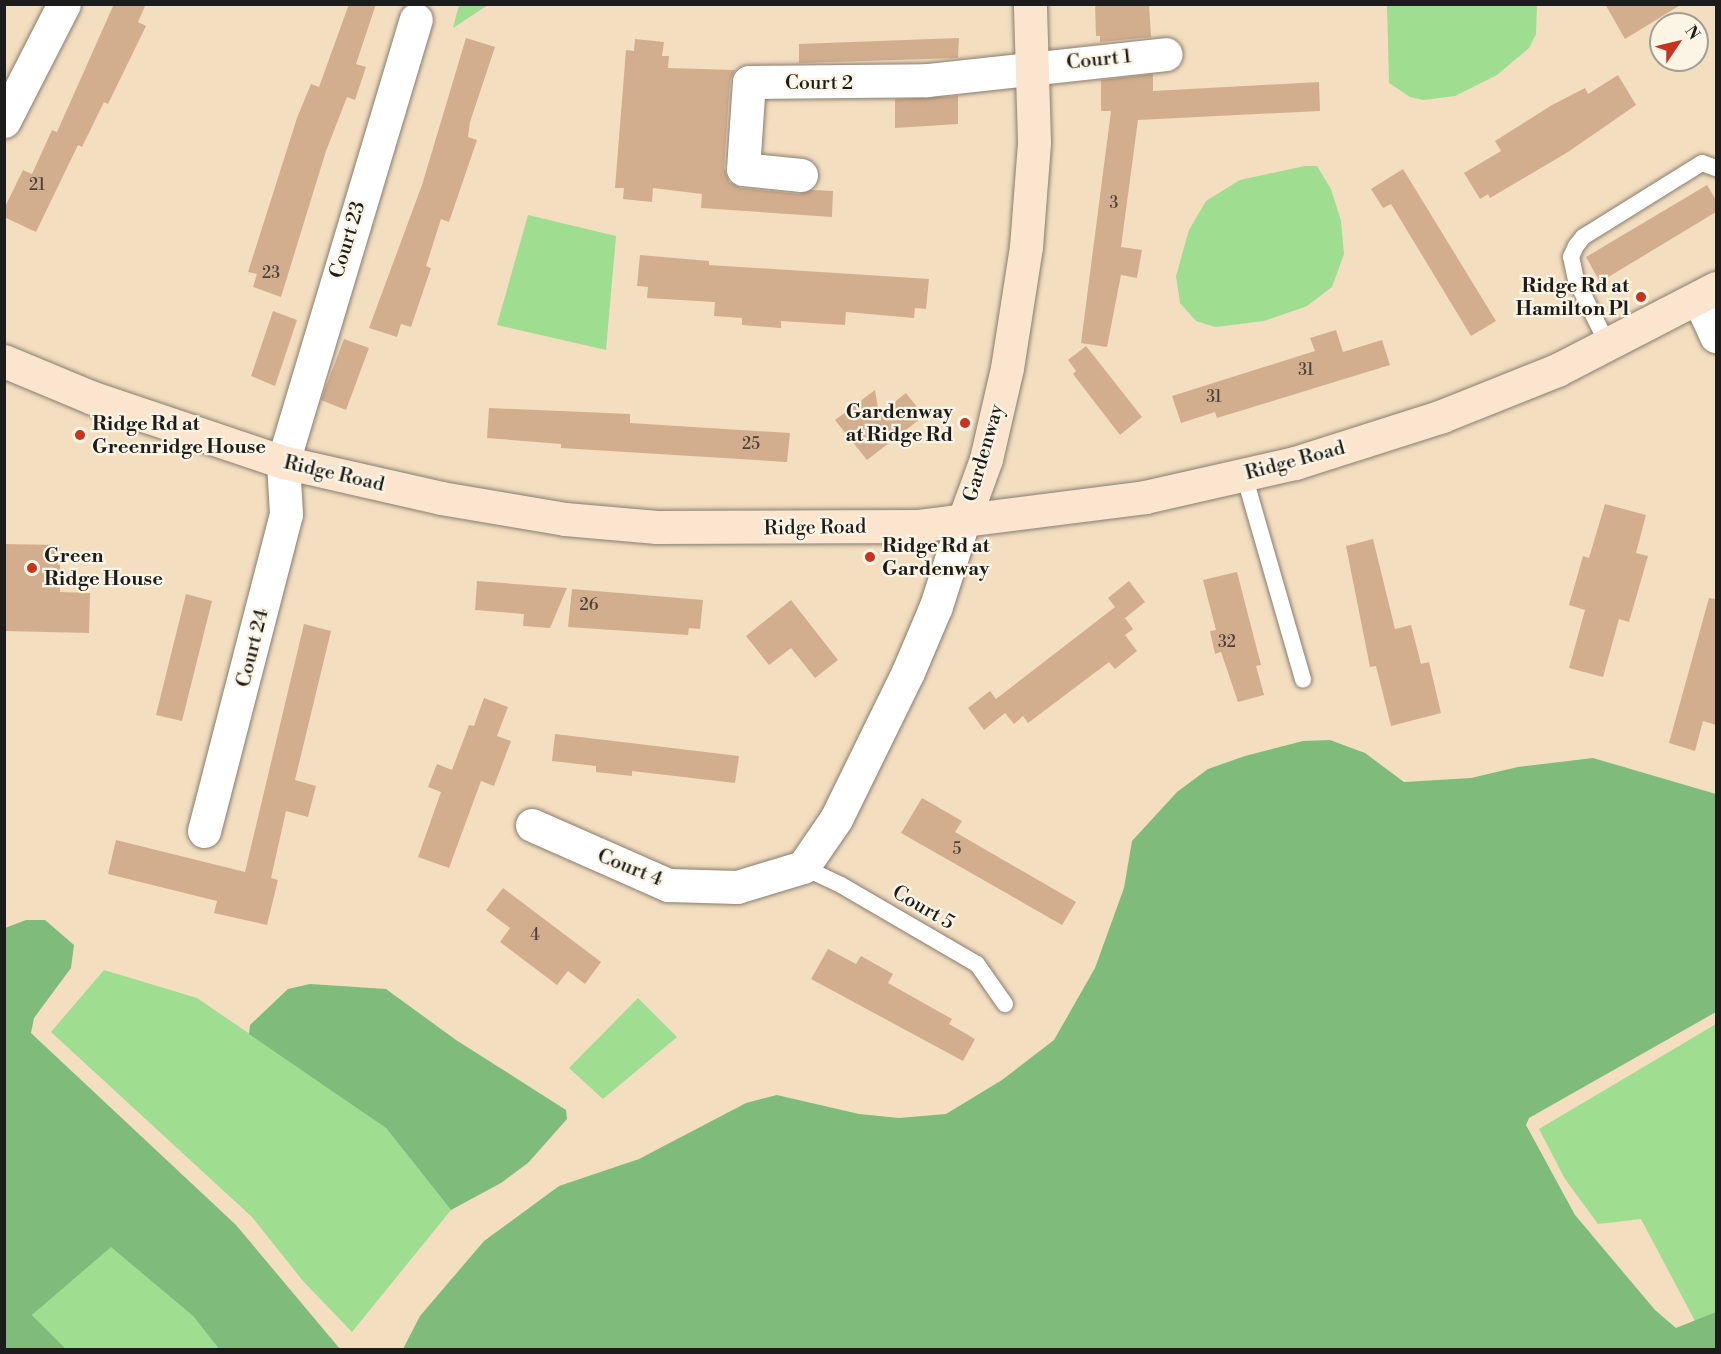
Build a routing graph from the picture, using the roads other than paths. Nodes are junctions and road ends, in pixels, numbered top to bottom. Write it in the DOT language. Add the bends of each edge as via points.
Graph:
graph roads {
  1 [pos="64,4"];
  2 [pos="1030,4"];
  3 [pos="416,20"];
  4 [pos="1166,54"];
  5 [pos="1033,68"];
  6 [pos="4,121"];
  7 [pos="1716,168"];
  8 [pos="801,175"];
  9 [pos="1708,294"];
  10 [pos="1716,336"];
  11 [pos="1608,345"];
  12 [pos="4,361"];
  13 [pos="283,462"];
  14 [pos="1244,475"];
  15 [pos="963,522"];
  16 [pos="1303,680"];
  17 [pos="532,825"];
  18 [pos="204,831"];
  19 [pos="803,867"];
  20 [pos="1005,1004"];
  1 -- 6 [label="street"];
  2 -- 5 [label="street, Gardenway"];
  3 -- 13 [label="street, Court 23"];
  4 -- 5 [label="street, Court 1"];
  5 -- 8 [label="street, Court 2" via="868,83 749,82 743,169"];
  5 -- 15 [label="street, Gardenway" via="1034,142 1019,295 986,459"];
  7 -- 11 [label="lane" via="1702,163 1583,237 1576,246 1571,257 1576,280"];
  9 -- 10 [label="street"];
  9 -- 11 [label="street, Ridge Road"];
  11 -- 14 [label="street, Ridge Road" via="1442,416"];
  12 -- 13 [label="street, Ridge Road" via="93,398"];
  13 -- 15 [label="street, Ridge Road" via="441,498 565,519 750,530"];
  13 -- 18 [label="street, Court 24" via="286,514"];
  14 -- 15 [label="street, Ridge Road" via="1144,496"];
  14 -- 16 [label="lane"];
  15 -- 19 [label="street, Gardenway" via="908,672 836,819"];
  17 -- 19 [label="street, Court 4" via="668,885 737,886"];
  19 -- 20 [label="lane, Court 5" via="977,964"];
}
